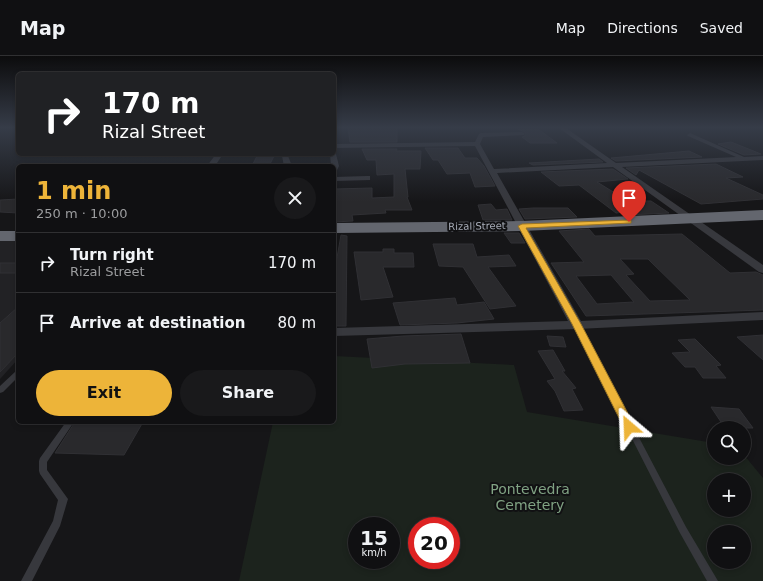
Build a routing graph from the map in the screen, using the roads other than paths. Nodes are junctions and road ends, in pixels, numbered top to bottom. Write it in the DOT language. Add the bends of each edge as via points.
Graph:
graph roads {
  1 [pos="482,152"];
  2 [pos="597,152"];
  3 [pos="731,152"];
  4 [pos="285,156"];
  5 [pos="763,158"];
  6 [pos="746,159"];
  7 [pos="287,164"];
  8 [pos="615,165"];
  9 [pos="763,167"];
  10 [pos="492,171"];
  11 [pos="366,178"];
  12 [pos="336,179"];
  13 [pos="763,215"];
  14 [pos="690,219"];
  15 [pos="522,226"];
  16 [pos="336,228"];
  17 [pos="0,236"];
  18 [pos="16,236"];
  19 [pos="763,270"];
  20 [pos="763,316"];
  21 [pos="577,324"];
  22 [pos="336,332"];
  23 [pos="16,375"];
  24 [pos="0,390"];
  25 [pos="69,424"];
  26 [pos="26,581"];
  27 [pos="713,581"];
  1 -- 10 [label="street"];
  2 -- 8 [label="street"];
  3 -- 6 [label="street"];
  4 -- 7 [label="street"];
  5 -- 6 [label="street"];
  6 -- 8 [label="street"];
  6 -- 9 [label="street"];
  8 -- 10 [label="street"];
  8 -- 14 [label="street"];
  10 -- 15 [label="street"];
  11 -- 12 [label="street"];
  13 -- 14 [label="highway, Rizal Street"];
  14 -- 15 [label="highway, Rizal Street"];
  14 -- 19 [label="street"];
  15 -- 16 [label="highway, Rizal Street"];
  15 -- 21 [label="street"];
  17 -- 18 [label="highway"];
  20 -- 21 [label="street"];
  21 -- 22 [label="street"];
  21 -- 27 [label="lane" via="683,530"];
  23 -- 24 [label="lane"];
  25 -- 26 [label="lane" via="43,461 43,471 63,499 57,523"];
}
